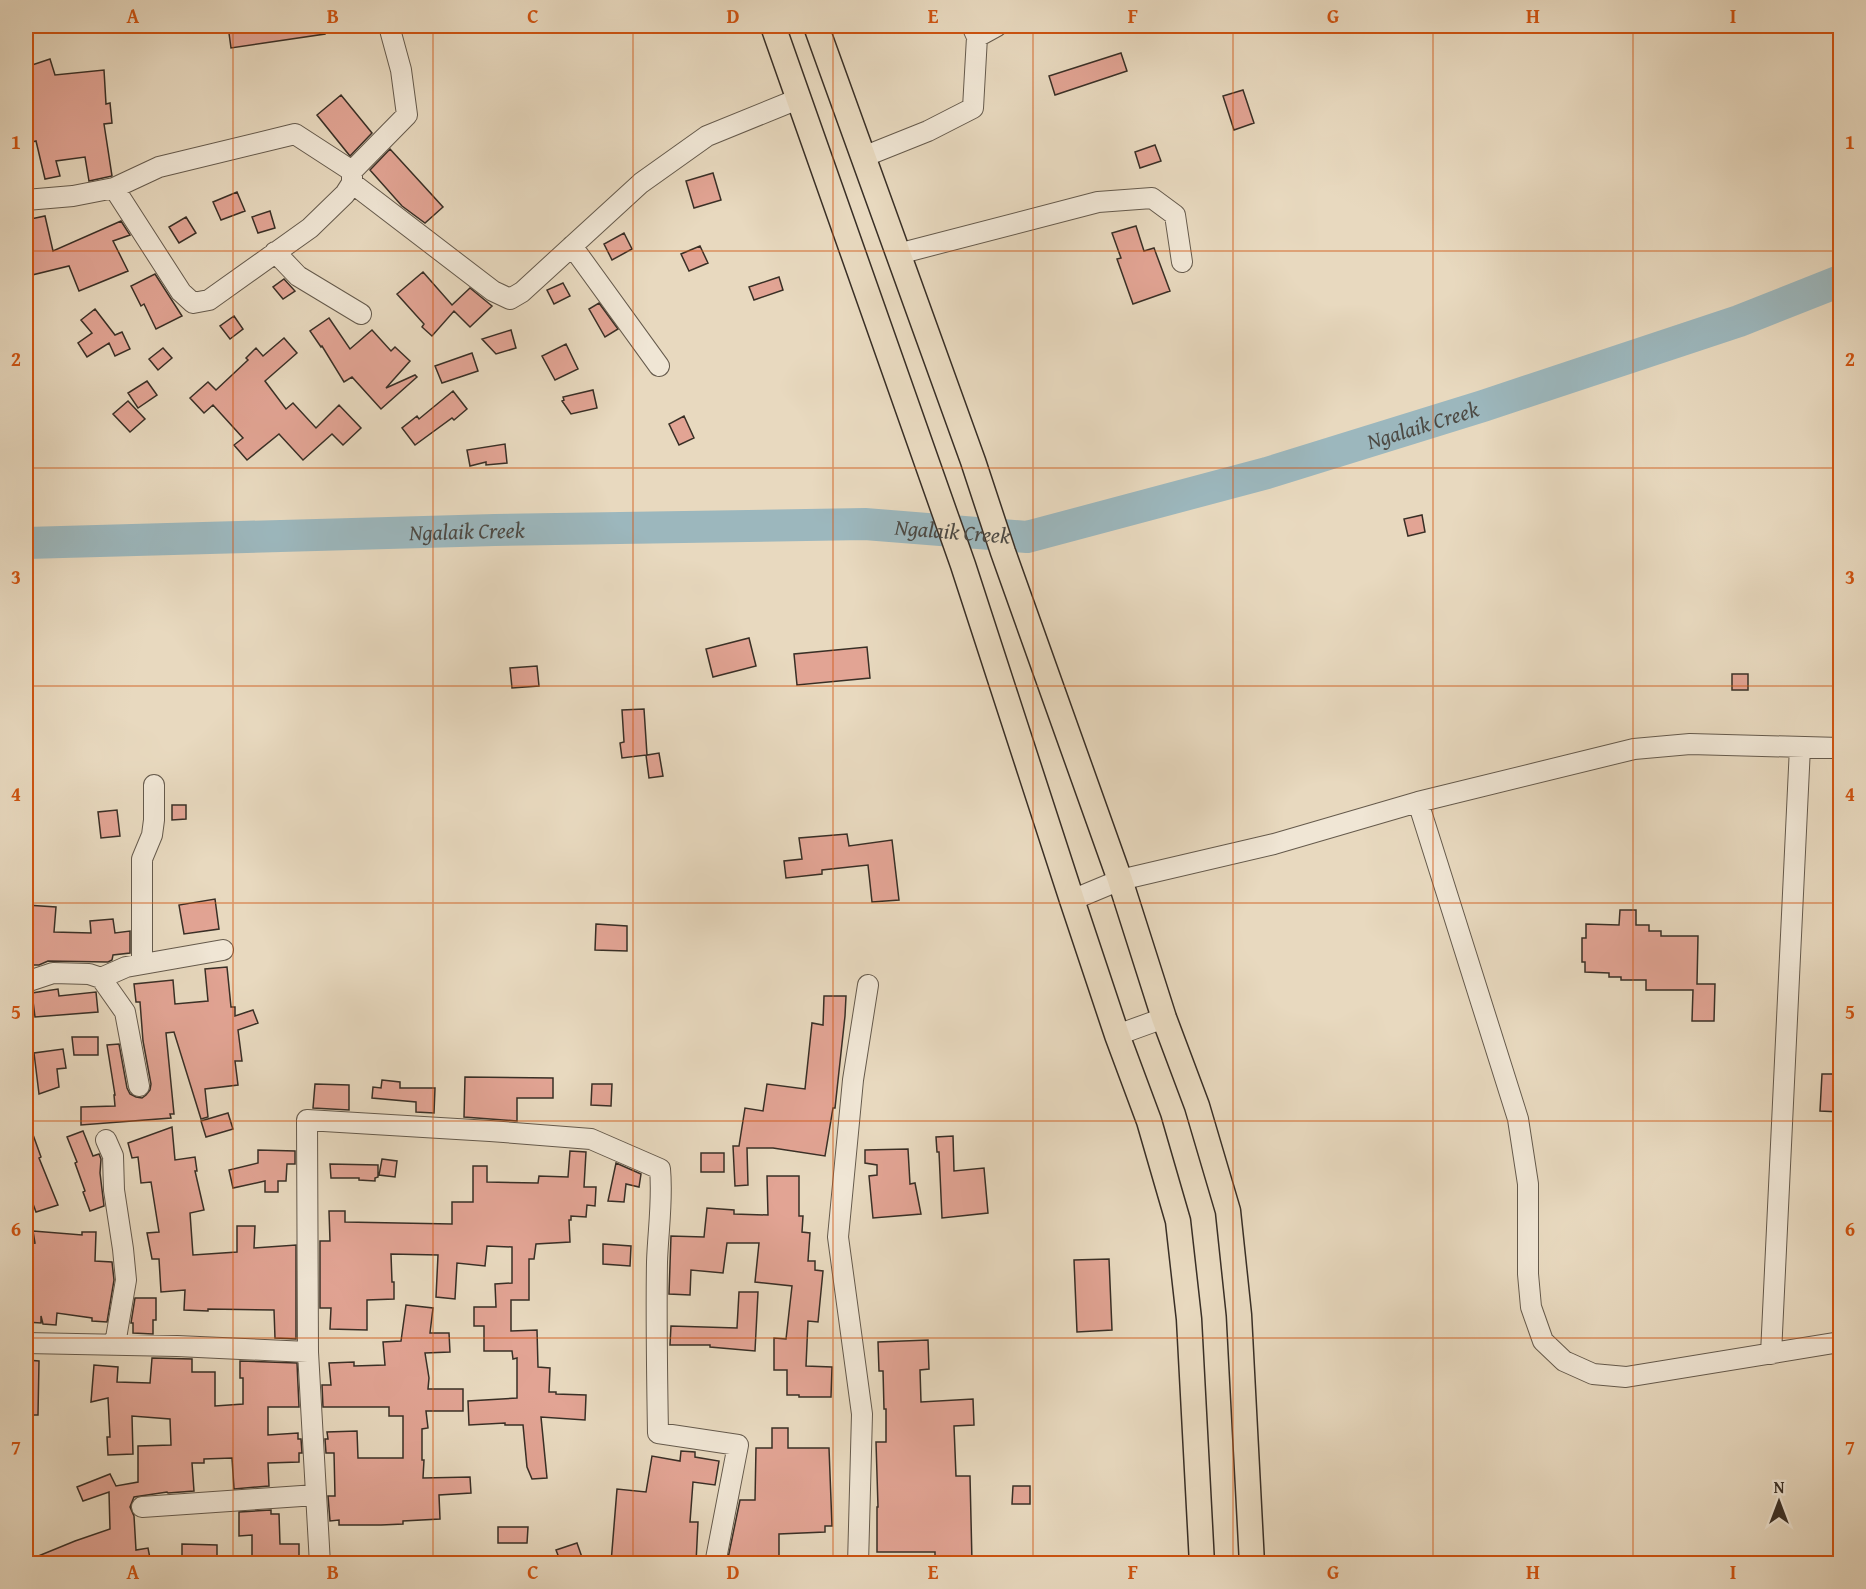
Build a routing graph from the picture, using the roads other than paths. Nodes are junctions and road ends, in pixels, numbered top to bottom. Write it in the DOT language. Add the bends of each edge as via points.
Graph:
graph roads {
  1 [pos="389,26"];
  2 [pos="773,26"];
  3 [pos="816,26"];
  4 [pos="997,26"];
  5 [pos="975,31"];
  6 [pos="798,99"];
  7 [pos="863,157"];
  8 [pos="352,177"];
  9 [pos="114,188"];
  10 [pos="26,200"];
  11 [pos="572,246"];
  12 [pos="275,252"];
  13 [pos="898,254"];
  14 [pos="1182,262"];
  15 [pos="361,314"];
  16 [pos="660,366"];
  17 [pos="1800,747"];
  18 [pos="1840,748"];
  19 [pos="154,785"];
  20 [pos="1418,802"];
  21 [pos="1120,880"];
  22 [pos="1072,900"];
  23 [pos="223,950"];
  24 [pos="142,963"];
  25 [pos="101,978"];
  26 [pos="26,982"];
  27 [pos="868,985"];
  28 [pos="1164,1018"];
  29 [pos="1117,1035"];
  30 [pos="139,1086"];
  31 [pos="105,1140"];
  32 [pos="1840,1342"];
  33 [pos="26,1343"];
  34 [pos="115,1344"];
  35 [pos="308,1352"];
  36 [pos="1771,1354"];
  37 [pos="316,1496"];
  38 [pos="142,1507"];
  39 [pos="320,1563"];
  40 [pos="715,1563"];
  41 [pos="858,1563"];
  42 [pos="1202,1563"];
  43 [pos="1252,1563"];
  1 -- 8 [label="street" via="401,70 407,115"];
  2 -- 6 [label="main road"];
  3 -- 7 [label="main road"];
  4 -- 5 [label="street"];
  5 -- 7 [label="street" via="973,108"];
  6 -- 11 [label="street" via="707,136 641,183"];
  6 -- 22 [label="main road" via="932,474"];
  7 -- 13 [label="main road"];
  8 -- 9 [label="street" via="295,134 159,167"];
  8 -- 11 [label="street" via="493,291 510,299"];
  8 -- 12 [label="street" via="345,194 310,228"];
  9 -- 10 [label="street"];
  9 -- 12 [label="street" via="181,292 193,303 209,300"];
  11 -- 16 [label="street"];
  12 -- 15 [label="street" via="298,276"];
  13 -- 14 [label="street" via="1098,202 1152,198 1175,215"];
  13 -- 21 [label="main road"];
  17 -- 18 [label="street"];
  17 -- 20 [label="street" via="1690,744 1634,749"];
  17 -- 36 [label="street"];
  19 -- 24 [label="street" via="152,835 142,859"];
  20 -- 21 [label="street" via="1274,844"];
  20 -- 36 [label="street" via="1518,1119 1528,1185 1531,1307 1543,1341 1564,1361 1593,1374 1626,1377"];
  21 -- 22 [label="street"];
  21 -- 28 [label="main road"];
  22 -- 29 [label="main road"];
  23 -- 24 [label="street"];
  24 -- 25 [label="street"];
  25 -- 26 [label="street" via="53,973"];
  25 -- 30 [label="street" via="125,1012"];
  27 -- 41 [label="street" via="853,1080 838,1237 862,1414"];
  28 -- 29 [label="street"];
  28 -- 43 [label="main road" via="1197,1106 1228,1211 1239,1315"];
  29 -- 42 [label="main road" via="1149,1121 1178,1221 1189,1319"];
  31 -- 34 [label="street" via="113,1156 126,1280"];
  32 -- 36 [label="street"];
  33 -- 34 [label="street"];
  34 -- 35 [label="street"];
  35 -- 37 [label="street"];
  35 -- 40 [label="street" via="307,1120 591,1139 660,1169 658,1433 738,1445"];
  37 -- 38 [label="street"];
  37 -- 39 [label="street"];
}
